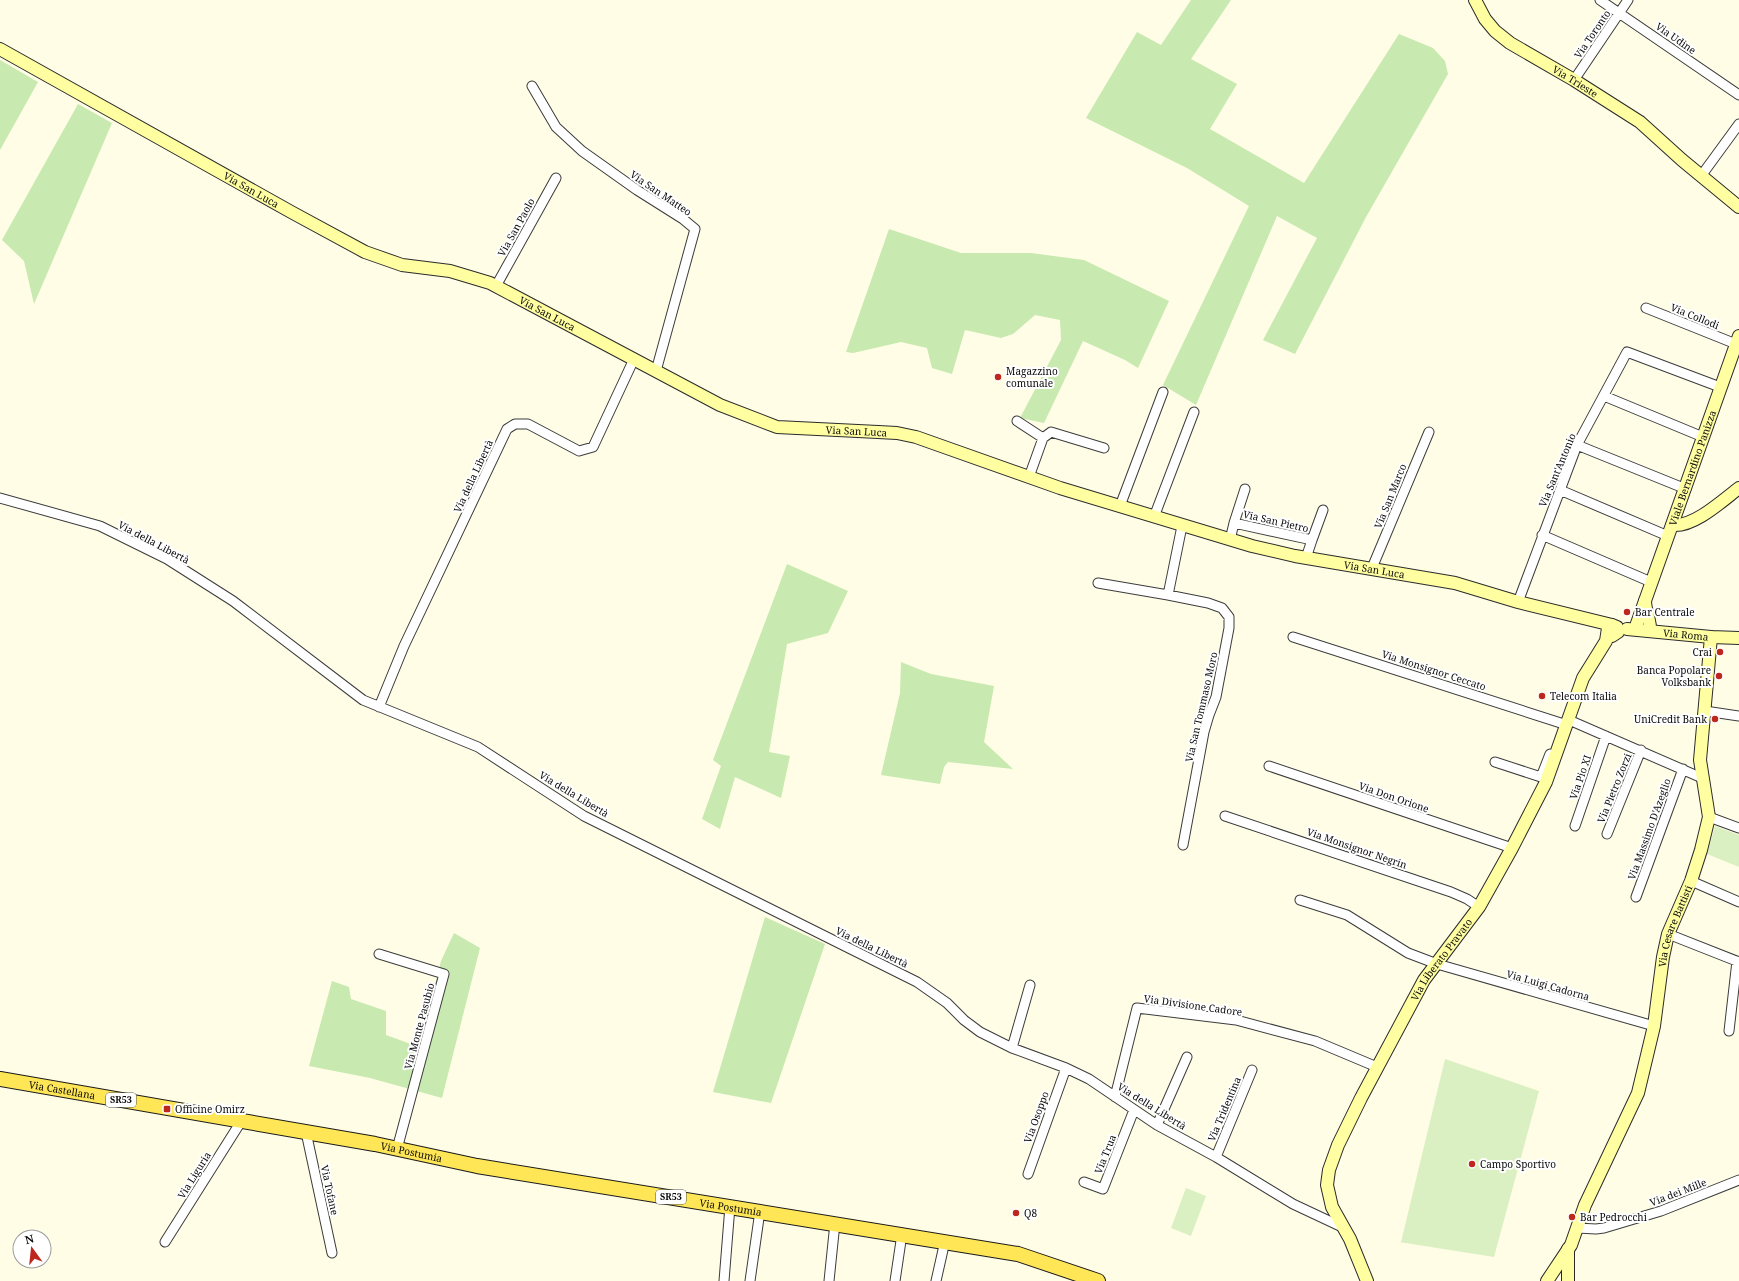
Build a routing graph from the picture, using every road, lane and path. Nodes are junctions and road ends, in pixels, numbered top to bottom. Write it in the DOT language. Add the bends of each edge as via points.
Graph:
graph roads {
  1 [pos="1475,0"];
  2 [pos="1600,0"];
  3 [pos="1628,0"];
  4 [pos="1620,12"];
  5 [pos="0,49"];
  6 [pos="1574,80"];
  7 [pos="532,86"];
  8 [pos="1739,95"];
  9 [pos="1739,124"];
  10 [pos="1701,176"];
  11 [pos="556,178"];
  12 [pos="1739,206"];
  13 [pos="496,286"];
  14 [pos="1646,308"];
  15 [pos="1738,340"];
  16 [pos="634,359"];
  17 [pos="656,371"];
  18 [pos="1720,387"];
  19 [pos="1163,392"];
  20 [pos="1604,396"];
  21 [pos="1194,412"];
  22 [pos="1017,421"];
  23 [pos="1429,432"];
  24 [pos="1703,436"];
  25 [pos="1043,438"];
  26 [pos="1578,446"];
  27 [pos="1104,448"];
  28 [pos="1029,477"];
  29 [pos="1739,488"];
  30 [pos="1245,489"];
  31 [pos="1686,489"];
  32 [pos="1560,490"];
  33 [pos="0,498"];
  34 [pos="1120,506"];
  35 [pos="1323,510"];
  36 [pos="1154,517"];
  37 [pos="1234,523"];
  38 [pos="1182,526"];
  39 [pos="1671,531"];
  40 [pos="1542,535"];
  41 [pos="1230,540"];
  42 [pos="1312,540"];
  43 [pos="1306,558"];
  44 [pos="1372,568"];
  45 [pos="1651,582"];
  46 [pos="1098,583"];
  47 [pos="1168,595"];
  48 [pos="1645,599"];
  49 [pos="1518,602"];
  50 [pos="1633,629"];
  51 [pos="1650,631"];
  52 [pos="1612,632"];
  53 [pos="1293,637"];
  54 [pos="1711,637"];
  55 [pos="1739,638"];
  56 [pos="379,707"];
  57 [pos="1705,711"];
  58 [pos="1739,716"];
  59 [pos="1566,723"];
  60 [pos="1606,736"];
  61 [pos="1641,750"];
  62 [pos="1494,762"];
  63 [pos="1269,766"];
  64 [pos="1683,769"];
  65 [pos="1702,778"];
  66 [pos="1225,816"];
  67 [pos="1709,816"];
  68 [pos="1575,826"];
  69 [pos="1739,828"];
  70 [pos="1607,834"];
  71 [pos="1183,846"];
  72 [pos="1512,848"];
  73 [pos="1691,881"];
  74 [pos="1636,897"];
  75 [pos="1300,900"];
  76 [pos="1739,902"];
  77 [pos="1479,907"];
  78 [pos="1668,934"];
  79 [pos="379,954"];
  80 [pos="1738,962"];
  81 [pos="1437,964"];
  82 [pos="1030,985"];
  83 [pos="1654,1026"];
  84 [pos="1729,1032"];
  85 [pos="1012,1048"];
  86 [pos="1187,1057"];
  87 [pos="1377,1067"];
  88 [pos="1066,1068"];
  89 [pos="1252,1070"];
  90 [pos="0,1079"];
  91 [pos="1115,1096"];
  92 [pos="1134,1110"];
  93 [pos="242,1120"];
  94 [pos="1157,1124"];
  95 [pos="306,1132"];
  96 [pos="397,1149"];
  97 [pos="1216,1156"];
  98 [pos="1028,1174"];
  99 [pos="1739,1180"];
  100 [pos="1084,1182"];
  101 [pos="730,1206"];
  102 [pos="760,1211"];
  103 [pos="835,1223"];
  104 [pos="1342,1227"];
  105 [pos="1577,1228"];
  106 [pos="902,1234"];
  107 [pos="945,1241"];
  108 [pos="166,1242"];
  109 [pos="1568,1249"];
  110 [pos="332,1253"];
  111 [pos="1077,1277"];
  112 [pos="724,1281"];
  113 [pos="750,1281"];
  114 [pos="829,1281"];
  115 [pos="895,1281"];
  116 [pos="936,1281"];
  117 [pos="1098,1281"];
  118 [pos="1367,1281"];
  119 [pos="1548,1281"];
  120 [pos="1564,1281"];
  121 [pos="1568,1281"];
  1 -- 6 [label="street, Via Trieste" via="1495,31 1510,43"];
  2 -- 4 [label="street, Via Udine"];
  3 -- 4 [label="street, Via Toronto"];
  4 -- 6 [label="street, Via Toronto"];
  4 -- 8 [label="street, Via Udine"];
  5 -- 13 [label="street, Via San Luca" via="366,252 402,266 450,271"];
  6 -- 10 [label="street, Via Trieste" via="1640,122"];
  7 -- 17 [label="street, Via San Matteo" via="556,127 582,151 694,229"];
  9 -- 10 [label="street"];
  10 -- 12 [label="street"];
  11 -- 13 [label="street, Via San Paolo"];
  13 -- 16 [label="street, Via San Luca"];
  14 -- 15 [label="street, Via Collodi"];
  15 -- 18 [label="street, Viale Bernardino Panizza"];
  16 -- 17 [label="street, Via San Luca"];
  16 -- 56 [label="street, Via della Libertà" via="593,447 579,451 528,424 515,424 508,429 404,646"];
  17 -- 28 [label="street, Via San Luca" via="720,405 777,427 897,433"];
  18 -- 20 [label="street, Via Sant'Antonio" via="1627,352"];
  18 -- 24 [label="street, Viale Bernardino Panizza"];
  19 -- 34 [label="street"];
  20 -- 24 [label="street"];
  20 -- 26 [label="street, Via Sant'Antonio"];
  21 -- 36 [label="street"];
  22 -- 25 [label="street"];
  23 -- 44 [label="street, Via San Marco"];
  24 -- 31 [label="street, Viale Bernardino Panizza"];
  25 -- 27 [label="street" via="1051,432"];
  25 -- 28 [label="street"];
  26 -- 31 [label="street"];
  26 -- 32 [label="street, Via Sant'Antonio"];
  28 -- 34 [label="street, Via San Luca"];
  29 -- 39 [label="street" via="1699,517"];
  30 -- 37 [label="street, Via San Pietro"];
  31 -- 39 [label="street, Viale Bernardino Panizza"];
  32 -- 39 [label="street"];
  32 -- 40 [label="street, Via Sant'Antonio"];
  33 -- 56 [label="street, Via della Libertà" via="100,526 167,559 233,601 363,700"];
  34 -- 36 [label="street, Via San Luca"];
  35 -- 42 [label="street, Via San Pietro"];
  36 -- 38 [label="street, Via San Luca"];
  37 -- 41 [label="street, Via San Pietro"];
  37 -- 42 [label="street, Via San Pietro"];
  38 -- 41 [label="street, Via San Luca"];
  38 -- 47 [label="street"];
  39 -- 45 [label="street, Viale Bernardino Panizza"];
  40 -- 45 [label="street"];
  40 -- 49 [label="street, Via Sant'Antonio"];
  41 -- 43 [label="street, Via San Luca"];
  42 -- 43 [label="street, Via San Pietro"];
  43 -- 44 [label="street, Via San Luca"];
  44 -- 49 [label="street, Via San Luca" via="1455,583"];
  45 -- 48 [label="street, Viale Bernardino Panizza"];
  46 -- 47 [label="street, Via San Tommaso Moro"];
  47 -- 71 [label="street, Via San Tommaso Moro" via="1222,608 1229,617 1216,697 1204,732"];
  48 -- 50 [label="street, Viale Bernardino Panizza"];
  48 -- 51 [label="street, Viale Bernardino Panizza"];
  49 -- 52 [label="street, Via San Luca" via="1596,622"];
  50 -- 51 [label="street, Via Roma"];
  50 -- 52 [label="street, Via Roma"];
  51 -- 54 [label="street, Via Roma"];
  52 -- 59 [label="street, Via Liberato Pravato" via="1583,678"];
  53 -- 59 [label="street, Via Monsignor Ceccato"];
  54 -- 55 [label="street, Via Roma"];
  54 -- 57 [label="street, Via Cesare Battisti"];
  56 -- 85 [label="street, Via della Libertà" via="478,747 584,816 917,982 942,999 980,1032"];
  57 -- 58 [label="street"];
  57 -- 65 [label="street, Via Cesare Battisti" via="1700,760"];
  59 -- 60 [label="street, Via Monsignor Ceccato"];
  59 -- 62 [label="street" via="1541,777"];
  59 -- 72 [label="street, Via Liberato Pravato" via="1546,782"];
  60 -- 61 [label="street, Via Monsignor Ceccato"];
  60 -- 68 [label="street, Via Pio XI"];
  61 -- 64 [label="street, Via Monsignor Ceccato"];
  61 -- 70 [label="street, Via Pietro Zorzi"];
  63 -- 72 [label="street, Via Don Orione"];
  64 -- 65 [label="street, Via Monsignor Ceccato"];
  64 -- 74 [label="street, Via Massimo D'Azeglio"];
  65 -- 67 [label="street, Via Cesare Battisti"];
  66 -- 77 [label="street, Via Monsignor Negrin" via="1451,892"];
  67 -- 69 [label="street"];
  67 -- 73 [label="street, Via Cesare Battisti"];
  72 -- 77 [label="street, Via Liberato Pravato"];
  73 -- 76 [label="street"];
  73 -- 78 [label="street, Via Cesare Battisti"];
  75 -- 81 [label="street, Via Luigi Cadorna" via="1347,915 1408,953"];
  77 -- 81 [label="street, Via Liberato Pravato"];
  78 -- 80 [label="street"];
  78 -- 83 [label="street, Via Cesare Battisti"];
  79 -- 96 [label="street, Via Monte Pasubio" via="444,974"];
  80 -- 84 [label="street"];
  81 -- 83 [label="street, Via Luigi Cadorna"];
  81 -- 87 [label="street, Via Liberato Pravato" via="1424,980"];
  82 -- 85 [label="street"];
  83 -- 105 [label="street, Via Cesare Battisti" via="1638,1093 1585,1205"];
  85 -- 88 [label="street, Via della Libertà"];
  86 -- 94 [label="street"];
  87 -- 91 [label="street, Via Divisione Cadore" via="1315,1041 1236,1020 1137,1008"];
  87 -- 104 [label="street, Via Liberato Pravato" via="1338,1145 1329,1170 1328,1192"];
  88 -- 91 [label="street, Via della Libertà" via="1090,1079"];
  88 -- 98 [label="street, Via Osoppo"];
  89 -- 97 [label="street, Via Tridentina"];
  90 -- 93 [label="main road, Via Castellana / SR53"];
  91 -- 92 [label="street, Via della Libertà"];
  92 -- 94 [label="street, Via della Libertà"];
  92 -- 100 [label="street, Via Trua" via="1103,1189"];
  93 -- 95 [label="main road, Via Postumia / SR53"];
  93 -- 108 [label="street, Via Liguria"];
  94 -- 97 [label="street, Via della Libertà"];
  95 -- 96 [label="main road, Via Postumia / SR53"];
  95 -- 110 [label="street, Via Tofane"];
  96 -- 101 [label="main road, Via Postumia / SR53" via="476,1166"];
  97 -- 104 [label="street, Via della Libertà" via="1293,1204"];
  99 -- 105 [label="street, Via dei Mille" via="1661,1211 1611,1226 1596,1229"];
  101 -- 102 [label="main road, Via Postumia / SR53"];
  101 -- 112 [label="street"];
  102 -- 103 [label="main road, Via Postumia / SR53"];
  102 -- 113 [label="street"];
  103 -- 106 [label="main road, Via Postumia / SR53"];
  103 -- 114 [label="street"];
  104 -- 118 [label="street, Via Liberato Pravato" via="1350,1239"];
  105 -- 109 [label="street, Via Cesare Battisti"];
  106 -- 107 [label="main road, Via Postumia / SR53"];
  106 -- 115 [label="street"];
  107 -- 111 [label="main road, Via Postumia / SR53" via="1018,1254"];
  107 -- 116 [label="street"];
  109 -- 119 [label="street"];
  109 -- 121 [label="street"];
  111 -- 117 [label="main road, Via Postumia / SR53"];
  119 -- 120 [label="street" via="1556,1278"];
}
